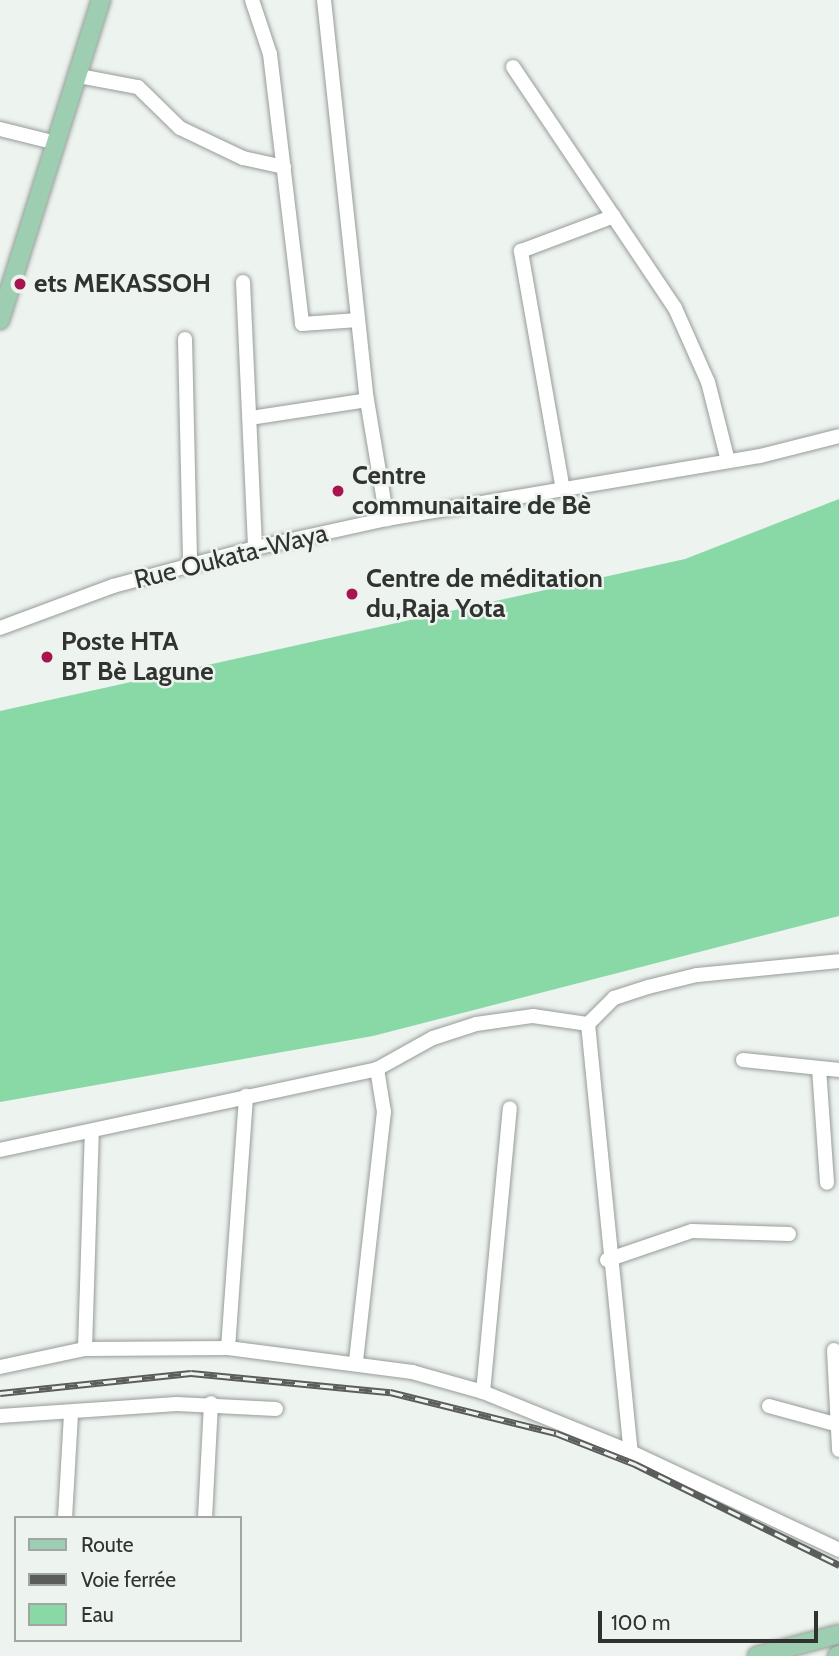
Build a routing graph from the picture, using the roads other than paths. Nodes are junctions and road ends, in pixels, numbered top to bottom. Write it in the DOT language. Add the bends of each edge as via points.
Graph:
graph roads {
  1 [pos="101,0"];
  2 [pos="252,0"];
  3 [pos="324,0"];
  4 [pos="513,67"];
  5 [pos="79,76"];
  6 [pos="0,129"];
  7 [pos="56,143"];
  8 [pos="284,167"];
  9 [pos="614,216"];
  10 [pos="243,282"];
  11 [pos="0,320"];
  12 [pos="358,320"];
  13 [pos="185,339"];
  14 [pos="368,400"];
  15 [pos="250,418"];
  16 [pos="839,436"];
  17 [pos="728,461"];
  18 [pos="563,490"];
  19 [pos="387,519"];
  20 [pos="255,548"];
  21 [pos="190,565"];
  22 [pos="0,628"];
  23 [pos="839,961"];
  24 [pos="588,1024"];
  25 [pos="743,1060"];
  26 [pos="819,1068"];
  27 [pos="377,1069"];
  28 [pos="839,1070"];
  29 [pos="246,1096"];
  30 [pos="510,1108"];
  31 [pos="92,1131"];
  32 [pos="0,1150"];
  33 [pos="827,1183"];
  34 [pos="789,1234"];
  35 [pos="607,1260"];
  36 [pos="228,1348"];
  37 [pos="85,1349"];
  38 [pos="834,1350"];
  39 [pos="356,1361"];
  40 [pos="0,1367"];
  41 [pos="483,1392"];
  42 [pos="211,1403"];
  43 [pos="769,1406"];
  44 [pos="276,1409"];
  45 [pos="71,1415"];
  46 [pos="0,1416"];
  47 [pos="837,1425"];
  48 [pos="839,1450"];
  49 [pos="631,1452"];
  50 [pos="65,1516"];
  51 [pos="205,1516"];
  52 [pos="839,1550"];
  53 [pos="836,1635"];
  54 [pos="757,1656"];
  55 [pos="839,1656"];
  1 -- 5 [label="main road"];
  2 -- 8 [label="street" via="270,54"];
  3 -- 12 [label="street"];
  4 -- 9 [label="street"];
  5 -- 7 [label="main road"];
  5 -- 8 [label="street" via="138,87 180,128 243,158"];
  6 -- 7 [label="street"];
  7 -- 11 [label="main road"];
  8 -- 12 [label="street" via="302,324"];
  9 -- 17 [label="street" via="675,308 708,382"];
  9 -- 18 [label="street" via="522,251"];
  10 -- 15 [label="street"];
  12 -- 14 [label="street"];
  13 -- 21 [label="street"];
  14 -- 15 [label="street"];
  14 -- 19 [label="street"];
  15 -- 20 [label="street"];
  16 -- 17 [label="street, Rue Oukata-Waya"];
  17 -- 18 [label="street, Rue Oukata-Waya"];
  18 -- 19 [label="street, Rue Oukata-Waya"];
  19 -- 20 [label="street, Rue Oukata-Waya"];
  20 -- 21 [label="street, Rue Oukata-Waya"];
  21 -- 22 [label="street, Rue Oukata-Waya"];
  23 -- 24 [label="street" via="697,975 648,987 614,998"];
  24 -- 27 [label="street" via="533,1016 476,1024 433,1038"];
  24 -- 35 [label="street"];
  25 -- 26 [label="street"];
  26 -- 28 [label="street"];
  26 -- 33 [label="street"];
  27 -- 29 [label="street"];
  27 -- 39 [label="street" via="384,1112"];
  29 -- 31 [label="street"];
  29 -- 36 [label="street"];
  30 -- 41 [label="street"];
  31 -- 32 [label="street"];
  31 -- 37 [label="street"];
  34 -- 35 [label="street" via="692,1231"];
  35 -- 49 [label="street"];
  36 -- 37 [label="street"];
  36 -- 39 [label="street"];
  37 -- 40 [label="street"];
  38 -- 47 [label="street"];
  39 -- 41 [label="street"];
  41 -- 49 [label="street"];
  42 -- 44 [label="street"];
  42 -- 45 [label="street"];
  42 -- 51 [label="street"];
  43 -- 47 [label="street"];
  45 -- 46 [label="street"];
  45 -- 50 [label="street"];
  47 -- 48 [label="street"];
  49 -- 52 [label="street"];
  53 -- 54 [label="main road"];
  53 -- 55 [label="street"];
}
